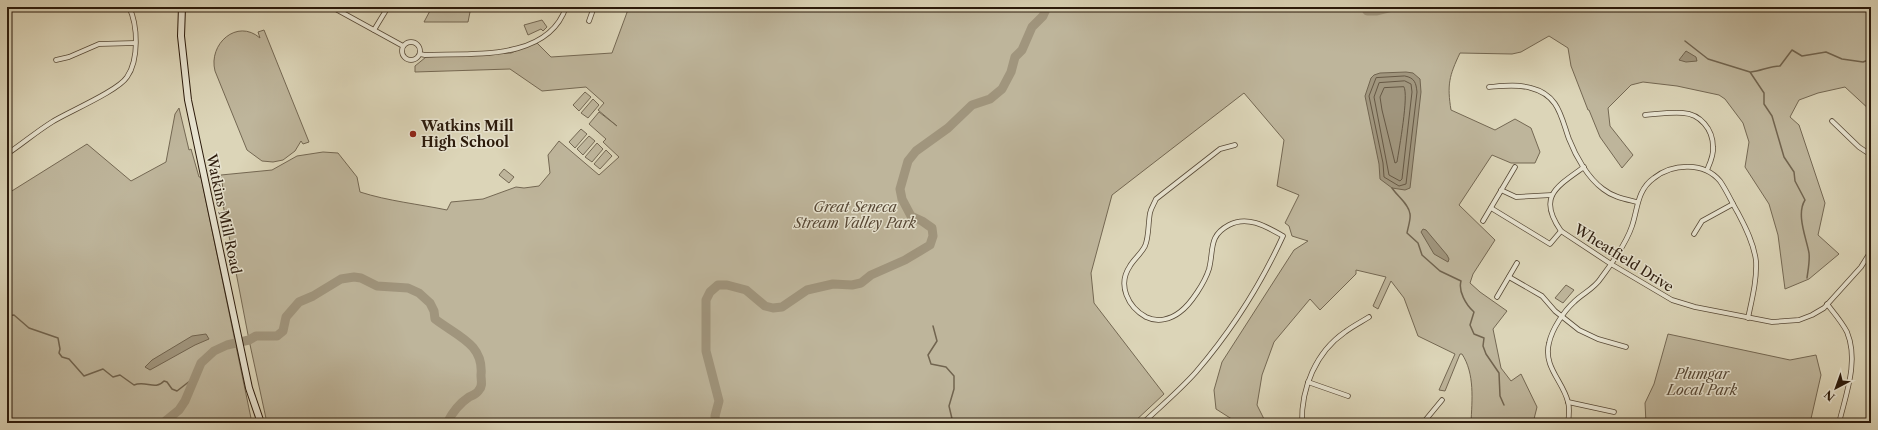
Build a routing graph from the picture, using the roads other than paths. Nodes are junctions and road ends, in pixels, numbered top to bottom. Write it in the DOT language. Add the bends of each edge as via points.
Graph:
graph roads {
  1 [pos="128,7"];
  2 [pos="182,7"];
  3 [pos="332,7"];
  4 [pos="388,7"];
  5 [pos="566,7"];
  6 [pos="594,7"];
  7 [pos="589,21"];
  8 [pos="374,30"];
  9 [pos="134,43"];
  10 [pos="403,46"];
  11 [pos="420,54"];
  12 [pos="56,60"];
  13 [pos="1489,88"];
  14 [pos="1646,116"];
  15 [pos="1832,121"];
  16 [pos="1235,145"];
  17 [pos="7,154"];
  18 [pos="1871,155"];
  19 [pos="1584,167"];
  20 [pos="1515,168"];
  21 [pos="1707,170"];
  22 [pos="1501,190"];
  23 [pos="1552,195"];
  24 [pos="1637,202"];
  25 [pos="1733,204"];
  26 [pos="1490,208"];
  27 [pos="1482,221"];
  28 [pos="1561,231"];
  29 [pos="1694,234"];
  30 [pos="1871,251"];
  31 [pos="1517,263"];
  32 [pos="1611,264"];
  33 [pos="1509,277"];
  34 [pos="1497,298"];
  35 [pos="1828,304"];
  36 [pos="1369,317"];
  37 [pos="1562,317"];
  38 [pos="1748,318"];
  39 [pos="1626,347"];
  40 [pos="1308,382"];
  41 [pos="1348,396"];
  42 [pos="1442,400"];
  43 [pos="1568,402"];
  44 [pos="1614,412"];
  45 [pos="261,423"];
  46 [pos="1143,423"];
  47 [pos="1302,423"];
  48 [pos="1423,423"];
  49 [pos="1568,423"];
  50 [pos="1839,423"];
  1 -- 9 [label="street" via="134,22"];
  2 -- 45 [label="street, Watkins Mill Road" via="181,36 188,100 249,388"];
  3 -- 8 [label="street"];
  4 -- 8 [label="street"];
  5 -- 11 [label="street" via="549,31 517,50"];
  6 -- 7 [label="street"];
  8 -- 10 [label="street"];
  9 -- 12 [label="street" via="99,44"];
  9 -- 17 [label="street" via="133,66 123,82 52,122"];
  10 -- 11 [label="street" via="406,42 414,41 420,46"];
  10 -- 11 [label="street" via="402,54 408,59 414,60"];
  13 -- 19 [label="street" via="1528,87 1549,97 1557,105 1569,138"];
  14 -- 21 [label="street" via="1684,113 1704,123 1710,131 1713,147"];
  15 -- 18 [label="street"];
  16 -- 46 [label="street" via="1220,149 1156,199 1150,211 1144,247 1126,273 1124,287 1130,304 1138,312 1157,320 1171,318 1181,312 1204,282 1216,236 1233,223 1246,221 1262,225 1283,236 1248,304 1195,372"];
  19 -- 23 [label="street" via="1561,183"];
  19 -- 24 [label="street" via="1604,191"];
  20 -- 22 [label="street"];
  21 -- 24 [label="street" via="1683,166 1663,172 1646,185"];
  21 -- 25 [label="street" via="1720,182"];
  22 -- 23 [label="street" via="1516,197"];
  22 -- 26 [label="street"];
  23 -- 28 [label="street, Wheatfield Drive" via="1552,219"];
  24 -- 32 [label="street" via="1632,226"];
  25 -- 29 [label="street" via="1702,221"];
  25 -- 38 [label="street" via="1747,232 1756,260 1756,281"];
  26 -- 27 [label="street"];
  26 -- 28 [label="street" via="1550,244"];
  28 -- 32 [label="street, Wheatfield Drive"];
  30 -- 35 [label="street, Wheatfield Drive" via="1862,267"];
  31 -- 33 [label="street"];
  32 -- 37 [label="street" via="1597,284 1575,301"];
  32 -- 38 [label="street, Wheatfield Drive" via="1672,300"];
  33 -- 34 [label="street"];
  33 -- 37 [label="street" via="1542,296"];
  35 -- 38 [label="street, Wheatfield Drive" via="1812,316 1799,320 1772,322"];
  35 -- 50 [label="street" via="1847,332 1852,366"];
  36 -- 40 [label="street" via="1331,344 1317,362"];
  37 -- 39 [label="street" via="1579,330 1598,339"];
  37 -- 43 [label="street" via="1551,336 1548,351 1552,370"];
  40 -- 41 [label="street"];
  40 -- 47 [label="street"];
  42 -- 48 [label="street"];
  43 -- 44 [label="street"];
  43 -- 49 [label="street"];
}
